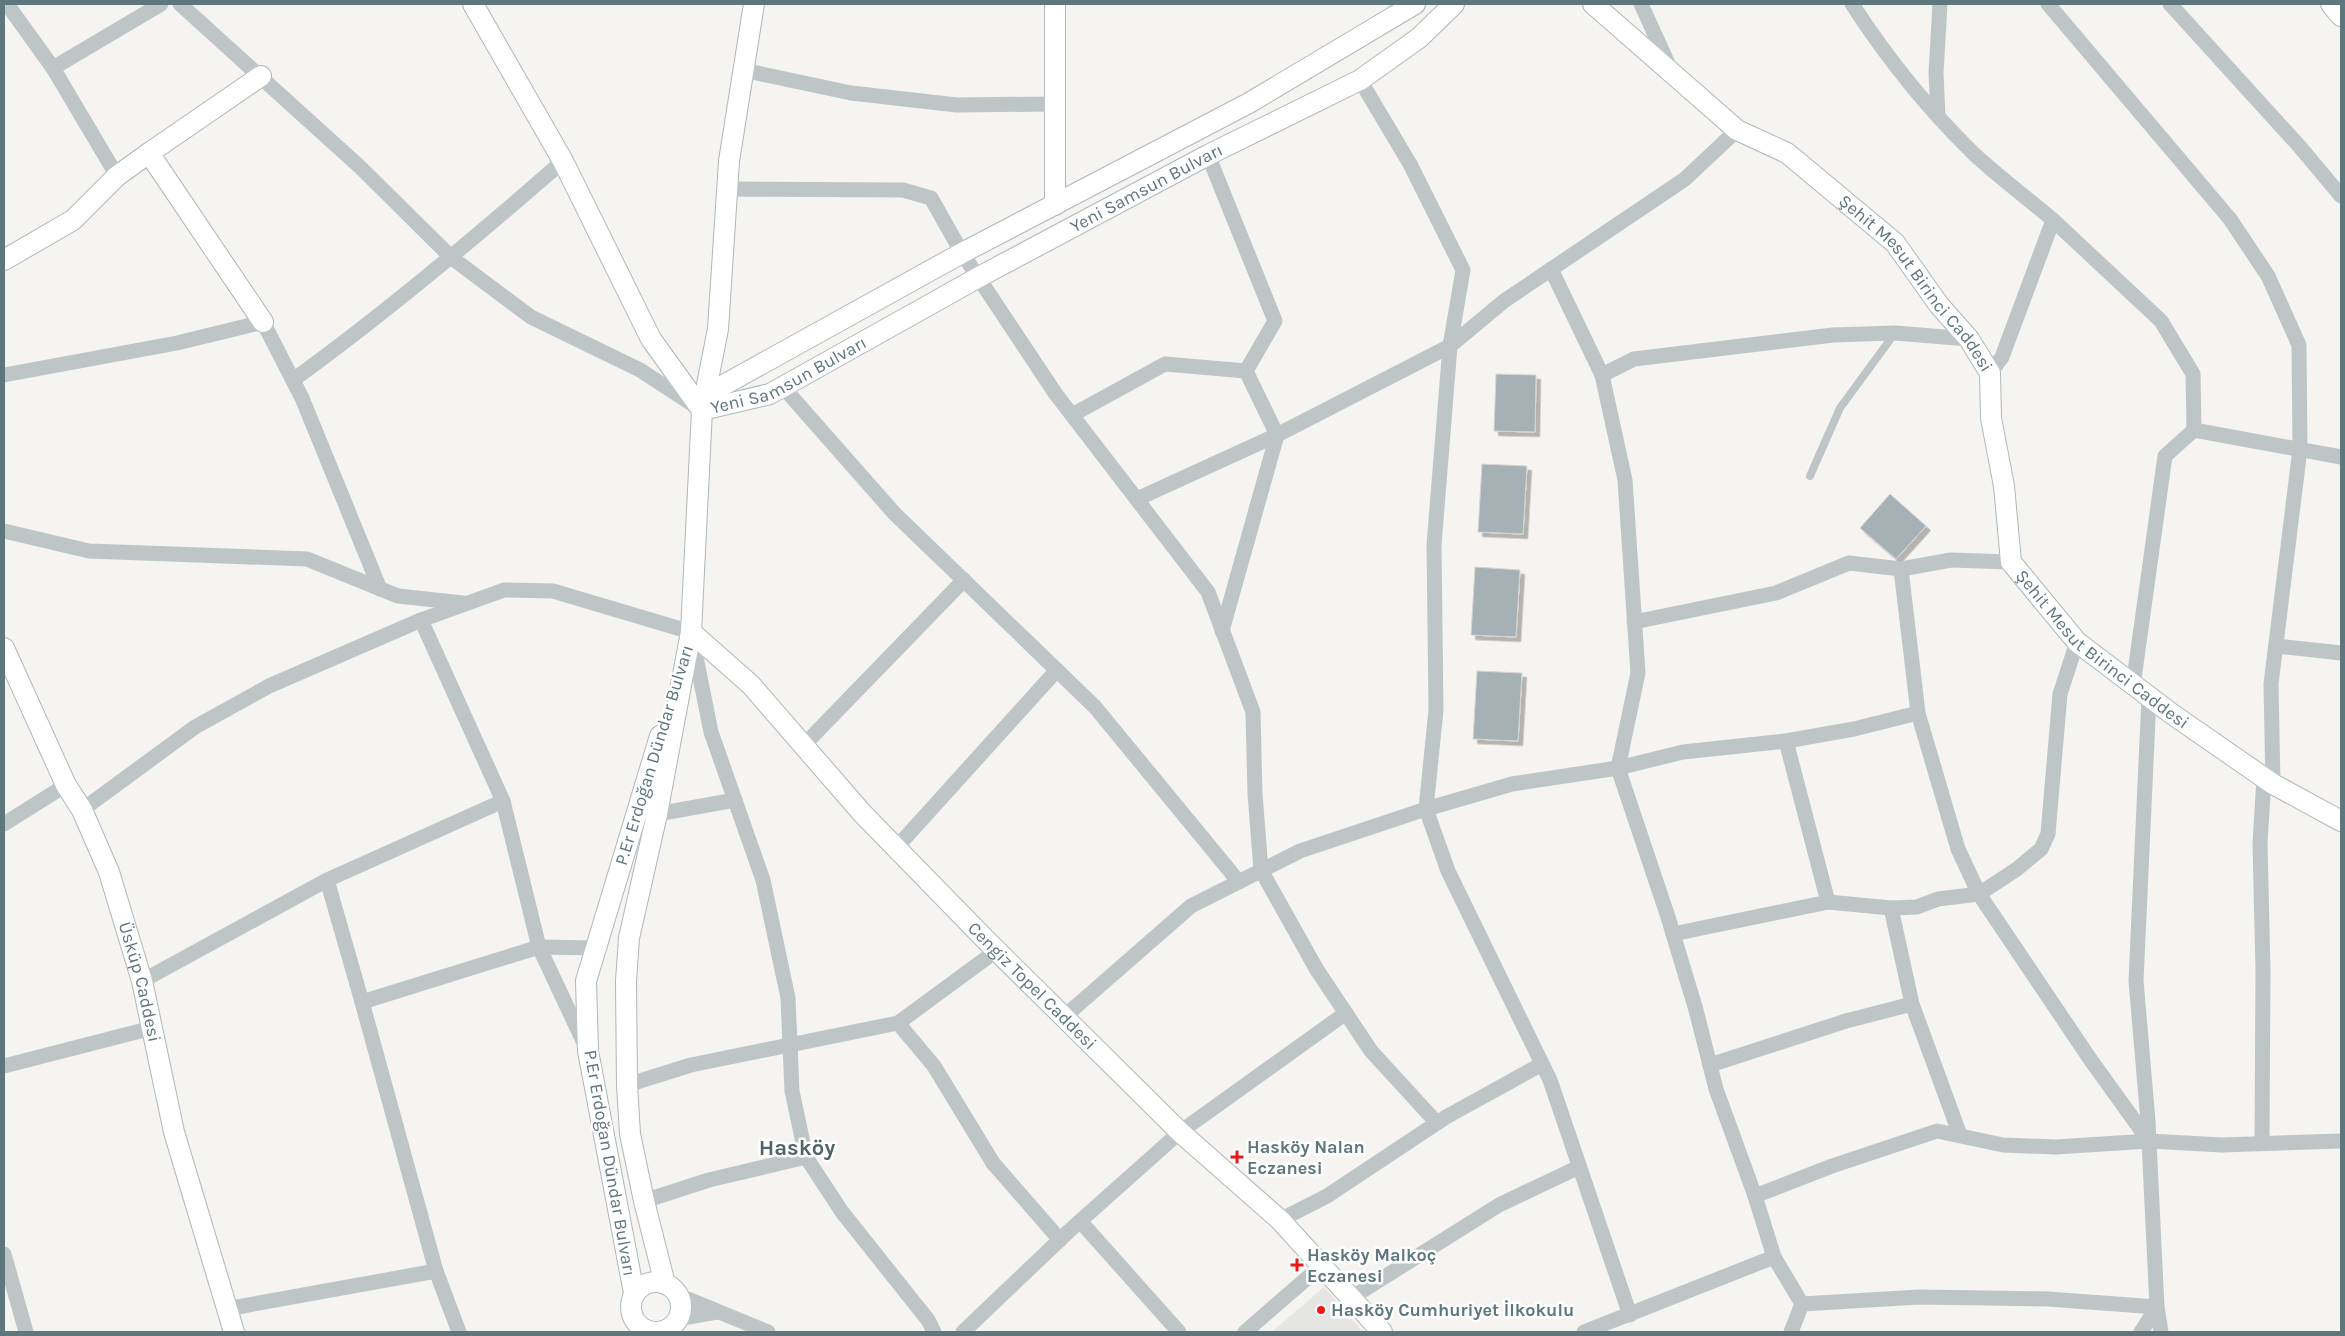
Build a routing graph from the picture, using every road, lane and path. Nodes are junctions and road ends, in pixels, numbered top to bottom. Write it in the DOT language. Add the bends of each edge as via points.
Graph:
graph roads {
  1 [pos="7,4"];
  2 [pos="160,4"];
  3 [pos="180,4"];
  4 [pos="475,4"];
  5 [pos="754,4"];
  6 [pos="1055,4"];
  7 [pos="1415,4"];
  8 [pos="1454,4"];
  9 [pos="1593,4"];
  10 [pos="1641,4"];
  11 [pos="1852,4"];
  12 [pos="1940,4"];
  13 [pos="2048,4"];
  14 [pos="2170,4"];
  15 [pos="2331,4"];
  16 [pos="2341,16"];
  17 [pos="53,68"];
  18 [pos="743,70"];
  19 [pos="1672,71"];
  20 [pos="261,76"];
  21 [pos="1360,80"];
  22 [pos="1054,104"];
  23 [pos="1938,116"];
  24 [pos="1737,130"];
  25 [pos="149,153"];
  26 [pos="1208,154"];
  27 [pos="563,162"];
  28 [pos="117,176"];
  29 [pos="728,189"];
  30 [pos="2341,196"];
  31 [pos="1055,206"];
  32 [pos="2053,220"];
  33 [pos="962,253"];
  34 [pos="452,258"];
  35 [pos="4,260"];
  36 [pos="1551,269"];
  37 [pos="979,277"];
  38 [pos="263,322"];
  39 [pos="1895,333"];
  40 [pos="1969,339"];
  41 [pos="1450,346"];
  42 [pos="1246,371"];
  43 [pos="1990,373"];
  44 [pos="4,375"];
  45 [pos="1602,375"];
  46 [pos="293,380"];
  47 [pos="783,387"];
  48 [pos="702,410"];
  49 [pos="1072,415"];
  50 [pos="2194,430"];
  51 [pos="1277,436"];
  52 [pos="2300,449"];
  53 [pos="2341,457"];
  54 [pos="1810,476"];
  55 [pos="1137,499"];
  56 [pos="4,531"];
  57 [pos="2011,562"];
  58 [pos="1901,569"];
  59 [pos="964,580"];
  60 [pos="380,589"];
  61 [pos="467,603"];
  62 [pos="421,620"];
  63 [pos="1634,622"];
  64 [pos="1222,631"];
  65 [pos="691,632"];
  66 [pos="2077,642"];
  67 [pos="2276,646"];
  68 [pos="4,648"];
  69 [pos="2341,653"];
  70 [pos="1057,670"];
  71 [pos="2141,692"];
  72 [pos="1918,713"];
  73 [pos="1786,741"];
  74 [pos="804,746"];
  75 [pos="1618,768"];
  76 [pos="2269,781"];
  77 [pos="66,785"];
  78 [pos="735,800"];
  79 [pos="503,801"];
  80 [pos="1426,809"];
  81 [pos="82,810"];
  82 [pos="657,814"];
  83 [pos="2341,821"];
  84 [pos="4,824"];
  85 [pos="896,848"];
  86 [pos="1261,870"];
  87 [pos="327,880"];
  88 [pos="1238,882"];
  89 [pos="1979,894"];
  90 [pos="1828,902"];
  91 [pos="1891,908"];
  92 [pos="1673,934"];
  93 [pos="539,947"];
  94 [pos="596,948"];
  95 [pos="996,950"];
  96 [pos="142,981"];
  97 [pos="362,1002"];
  98 [pos="1912,1004"];
  99 [pos="1346,1013"];
  100 [pos="1064,1016"];
  101 [pos="898,1024"];
  102 [pos="152,1028"];
  103 [pos="790,1045"];
  104 [pos="588,1051"];
  105 [pos="1542,1064"];
  106 [pos="1710,1065"];
  107 [pos="4,1066"];
  108 [pos="626,1084"];
  109 [pos="1436,1123"];
  110 [pos="1180,1132"];
  111 [pos="1960,1135"];
  112 [pos="2149,1141"];
  113 [pos="2341,1141"];
  114 [pos="2262,1144"];
  115 [pos="806,1157"];
  116 [pos="1579,1167"];
  117 [pos="1755,1196"];
  118 [pos="644,1201"];
  119 [pos="1280,1220"];
  120 [pos="1080,1221"];
  121 [pos="1060,1240"];
  122 [pos="4,1254"];
  123 [pos="1774,1257"];
  124 [pos="1322,1266"];
  125 [pos="436,1271"];
  126 [pos="672,1289"];
  127 [pos="634,1293"];
  128 [pos="1351,1298"];
  129 [pos="1802,1304"];
  130 [pos="2157,1307"];
  131 [pos="226,1309"];
  132 [pos="717,1312"];
  133 [pos="1630,1315"];
  134 [pos="681,1326"];
  135 [pos="640,1329"];
  136 [pos="26,1332"];
  137 [pos="234,1332"];
  138 [pos="459,1332"];
  139 [pos="768,1332"];
  140 [pos="934,1332"];
  141 [pos="963,1332"];
  142 [pos="1179,1332"];
  143 [pos="1245,1332"];
  144 [pos="1382,1332"];
  145 [pos="1584,1332"];
  146 [pos="1791,1332"];
  147 [pos="2141,1332"];
  148 [pos="2161,1332"];
  1 -- 17 [label="street"];
  2 -- 17 [label="street"];
  3 -- 20 [label="street"];
  4 -- 27 [label="main road"];
  5 -- 18 [label="main road"];
  6 -- 22 [label="main road"];
  7 -- 31 [label="main road, Yeni Samsun Bulvarı" via="1249,103"];
  8 -- 21 [label="main road, Yeni Samsun Bulvarı" via="1419,38"];
  9 -- 19 [label="main road, Şehit Mesut Birinci Caddesi"];
  10 -- 19 [label="street"];
  11 -- 23 [label="street" via="1909,84"];
  12 -- 23 [label="street" via="1936,73"];
  13 -- 52 [label="street" via="2230,220 2268,276 2299,345"];
  14 -- 30 [label="street"];
  15 -- 16 [label="main road"];
  17 -- 28 [label="street"];
  18 -- 22 [label="street" via="851,93 957,104"];
  18 -- 29 [label="main road" via="729,161"];
  19 -- 24 [label="main road, Şehit Mesut Birinci Caddesi"];
  20 -- 25 [label="main road"];
  20 -- 34 [label="street"];
  21 -- 26 [label="main road, Yeni Samsun Bulvarı"];
  21 -- 41 [label="street" via="1410,164 1463,270"];
  22 -- 31 [label="main road"];
  23 -- 32 [label="street" via="1975,155"];
  24 -- 36 [label="street" via="1685,179"];
  24 -- 40 [label="main road, Şehit Mesut Birinci Caddesi" via="1787,153 1895,243 1939,305"];
  25 -- 28 [label="main road"];
  25 -- 38 [label="main road"];
  26 -- 37 [label="main road, Yeni Samsun Bulvarı"];
  26 -- 42 [label="street" via="1275,321"];
  27 -- 34 [label="street"];
  27 -- 48 [label="main road" via="651,339"];
  28 -- 35 [label="main road" via="73,220"];
  29 -- 33 [label="street" via="903,190 930,198"];
  29 -- 48 [label="main road" via="718,328"];
  31 -- 33 [label="main road, Yeni Samsun Bulvarı"];
  32 -- 43 [label="street" via="2002,358"];
  32 -- 50 [label="street" via="2161,321 2193,374"];
  33 -- 37 [label="street"];
  33 -- 48 [label="main road, Yeni Samsun Bulvarı" via="720,388"];
  34 -- 46 [label="street"];
  34 -- 48 [label="street" via="532,317 640,370"];
  36 -- 41 [label="street" via="1504,301"];
  36 -- 45 [label="street"];
  37 -- 47 [label="main road, Yeni Samsun Bulvarı"];
  37 -- 49 [label="street"];
  38 -- 44 [label="street" via="177,343"];
  38 -- 46 [label="street"];
  39 -- 40 [label="street"];
  39 -- 45 [label="street" via="1833,335 1634,359"];
  39 -- 54 [label="lane" via="1840,408"];
  40 -- 43 [label="main road, Şehit Mesut Birinci Caddesi"];
  41 -- 51 [label="street"];
  41 -- 80 [label="street" via="1434,545 1436,710"];
  42 -- 49 [label="street" via="1165,364"];
  42 -- 51 [label="street"];
  43 -- 57 [label="main road, Şehit Mesut Birinci Caddesi" via="1991,418 2004,486"];
  45 -- 63 [label="street" via="1625,480"];
  46 -- 60 [label="street"];
  47 -- 48 [label="main road, Yeni Samsun Bulvarı" via="770,394"];
  47 -- 59 [label="street" via="894,513"];
  48 -- 65 [label="main road"];
  49 -- 55 [label="street"];
  50 -- 52 [label="street"];
  50 -- 71 [label="street" via="2165,456"];
  51 -- 55 [label="street"];
  51 -- 64 [label="street"];
  52 -- 53 [label="street"];
  52 -- 67 [label="street"];
  55 -- 64 [label="street" via="1208,592"];
  56 -- 60 [label="street" via="89,550 307,559"];
  57 -- 58 [label="street" via="1951,560"];
  57 -- 66 [label="main road, Şehit Mesut Birinci Caddesi"];
  58 -- 63 [label="street" via="1849,562 1776,593"];
  58 -- 72 [label="street"];
  59 -- 70 [label="street"];
  59 -- 74 [label="street"];
  60 -- 61 [label="street" via="398,596"];
  61 -- 62 [label="street"];
  61 -- 65 [label="street" via="504,590 553,591"];
  62 -- 79 [label="street"];
  62 -- 81 [label="street" via="260,690 195,727"];
  63 -- 75 [label="street" via="1638,673"];
  64 -- 86 [label="street" via="1253,712"];
  65 -- 74 [label="main road, Cengiz Topel Caddesi" via="751,685"];
  65 -- 78 [label="street" via="711,732"];
  65 -- 82 [label="main road, P.Er Erdoğan Dündar Bulvarı"];
  65 -- 94 [label="main road, P.Er Erdoğan Dündar Bulvarı"];
  66 -- 71 [label="main road, Şehit Mesut Birinci Caddesi"];
  66 -- 89 [label="street" via="2060,694 2048,834 2041,849"];
  67 -- 69 [label="street"];
  67 -- 76 [label="street" via="2271,684"];
  68 -- 77 [label="main road, Üsküp Caddesi"];
  70 -- 85 [label="street"];
  70 -- 88 [label="street" via="1095,707"];
  71 -- 76 [label="main road, Şehit Mesut Birinci Caddesi"];
  71 -- 112 [label="street" via="2136,981"];
  72 -- 73 [label="street"];
  72 -- 89 [label="street" via="1958,849"];
  73 -- 75 [label="street" via="1683,752"];
  73 -- 90 [label="street"];
  74 -- 85 [label="main road, Cengiz Topel Caddesi"];
  75 -- 80 [label="street" via="1512,784"];
  75 -- 92 [label="street"];
  76 -- 83 [label="main road, Şehit Mesut Birinci Caddesi"];
  76 -- 114 [label="street" via="2260,843"];
  77 -- 81 [label="main road, Üsküp Caddesi"];
  77 -- 84 [label="street"];
  78 -- 82 [label="street"];
  78 -- 103 [label="street" via="763,880 788,998"];
  79 -- 87 [label="street"];
  79 -- 93 [label="street"];
  80 -- 86 [label="street" via="1300,851"];
  80 -- 105 [label="street" via="1448,871"];
  81 -- 96 [label="main road, Üsküp Caddesi" via="109,872"];
  82 -- 108 [label="main road, P.Er Erdoğan Dündar Bulvarı" via="629,938"];
  85 -- 95 [label="main road, Cengiz Topel Caddesi"];
  86 -- 88 [label="street"];
  86 -- 99 [label="street" via="1317,970"];
  87 -- 96 [label="street"];
  87 -- 97 [label="street"];
  88 -- 100 [label="street" via="1191,906"];
  89 -- 91 [label="street" via="1938,900 1917,907"];
  89 -- 112 [label="street"];
  90 -- 91 [label="street"];
  90 -- 92 [label="street"];
  91 -- 98 [label="street"];
  92 -- 106 [label="street"];
  93 -- 94 [label="street"];
  93 -- 97 [label="street"];
  93 -- 104 [label="street"];
  94 -- 104 [label="main road, P.Er Erdoğan Dündar Bulvarı" via="586,981"];
  95 -- 100 [label="main road, Cengiz Topel Caddesi"];
  95 -- 101 [label="street"];
  96 -- 102 [label="main road, Üsküp Caddesi"];
  97 -- 125 [label="street"];
  98 -- 106 [label="street" via="1846,1021"];
  98 -- 111 [label="street"];
  99 -- 109 [label="street" via="1371,1051"];
  99 -- 110 [label="street"];
  100 -- 110 [label="main road, Cengiz Topel Caddesi"];
  101 -- 103 [label="street"];
  101 -- 121 [label="street" via="934,1066 993,1163"];
  102 -- 107 [label="street"];
  102 -- 131 [label="main road, Üsküp Caddesi" via="174,1132"];
  103 -- 108 [label="street" via="691,1065"];
  103 -- 115 [label="street" via="792,1091"];
  104 -- 127 [label="main road, P.Er Erdoğan Dündar Bulvarı"];
  105 -- 109 [label="street"];
  105 -- 116 [label="street"];
  106 -- 117 [label="street"];
  108 -- 118 [label="main road, P.Er Erdoğan Dündar Bulvarı" via="630,1134"];
  109 -- 119 [label="street" via="1327,1196"];
  110 -- 119 [label="main road, Cengiz Topel Caddesi"];
  110 -- 120 [label="street"];
  111 -- 112 [label="street" via="2003,1145 2056,1147"];
  111 -- 117 [label="street" via="1937,1131"];
  112 -- 114 [label="street"];
  112 -- 130 [label="street"];
  113 -- 114 [label="street"];
  115 -- 118 [label="street" via="709,1180"];
  115 -- 140 [label="street" via="842,1212 928,1320"];
  116 -- 128 [label="street" via="1499,1205"];
  116 -- 133 [label="street"];
  117 -- 123 [label="street"];
  118 -- 126 [label="main road, P.Er Erdoğan Dündar Bulvarı"];
  119 -- 124 [label="main road, Cengiz Topel Caddesi"];
  120 -- 121 [label="street"];
  120 -- 142 [label="street"];
  121 -- 141 [label="street"];
  122 -- 136 [label="street"];
  123 -- 129 [label="street"];
  123 -- 133 [label="street"];
  124 -- 128 [label="main road, Cengiz Topel Caddesi"];
  124 -- 143 [label="street"];
  125 -- 131 [label="street"];
  125 -- 138 [label="street"];
  126 -- 127 [label="main road" via="648,1283"];
  126 -- 132 [label="street"];
  126 -- 134 [label="main road" via="680,1303"];
  127 -- 135 [label="main road" via="630,1309"];
  128 -- 144 [label="main road, Cengiz Topel Caddesi"];
  129 -- 130 [label="street" via="1919,1297 2048,1299"];
  129 -- 146 [label="street"];
  130 -- 147 [label="street"];
  130 -- 148 [label="street"];
  131 -- 137 [label="main road, Üsküp Caddesi"];
  132 -- 134 [label="street"];
  132 -- 139 [label="street"];
  133 -- 145 [label="street"];
  134 -- 135 [label="main road" via="666,1330"];
}
